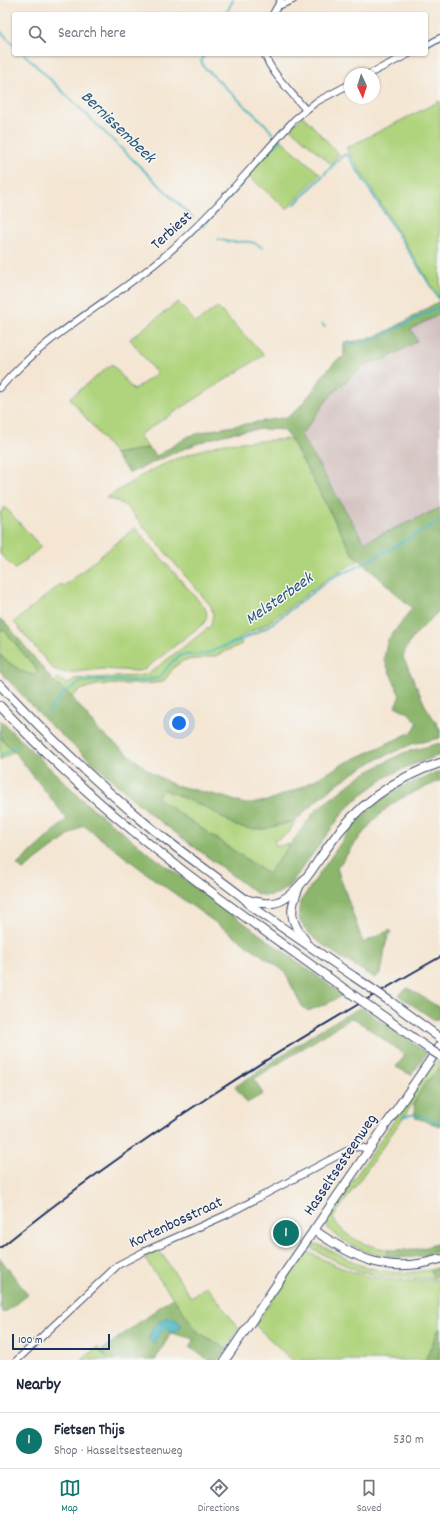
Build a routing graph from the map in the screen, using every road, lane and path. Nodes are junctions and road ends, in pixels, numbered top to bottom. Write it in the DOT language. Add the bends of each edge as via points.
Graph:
graph roads {
  1 [pos="281,0"];
  2 [pos="293,0"];
  3 [pos="278,6"];
  4 [pos="274,12"];
  5 [pos="440,38"];
  6 [pos="428,45"];
  7 [pos="266,56"];
  8 [pos="405,56"];
  9 [pos="380,68"];
  10 [pos="344,87"];
  11 [pos="305,109"];
  12 [pos="0,388"];
  13 [pos="0,685"];
  14 [pos="0,706"];
  15 [pos="440,763"];
  16 [pos="300,884"];
  17 [pos="245,899"];
  18 [pos="308,944"];
  19 [pos="439,1037"];
  20 [pos="440,1046"];
  21 [pos="440,1056"];
  22 [pos="370,1149"];
  23 [pos="314,1230"];
  24 [pos="440,1259"];
  25 [pos="17,1360"];
  26 [pos="225,1360"];
  1 -- 3 [label="street"];
  2 -- 3 [label="street"];
  3 -- 4 [label="street"];
  5 -- 6 [label="street"];
  7 -- 11 [label="street"];
  8 -- 9 [label="street"];
  10 -- 11 [label="street, Terbiest"];
  11 -- 12 [label="street, Terbiest" via="187,237 27,360"];
  13 -- 17 [label="main road" via="48,735 104,787 150,827"];
  14 -- 21 [label="main road, bridge" via="81,786 167,858 249,921"];
  15 -- 16 [label="main road" via="408,775 378,792 353,815"];
  16 -- 17 [label="main road" via="277,902 262,904"];
  16 -- 18 [label="main road" via="292,904 292,913 295,926"];
  17 -- 18 [label="main road" via="251,906"];
  18 -- 19 [label="main road, bridge"];
  20 -- 22 [label="main road, Hasseltsesteenweg"];
  22 -- 23 [label="main road, Hasseltsesteenweg"];
  22 -- 25 [label="street, Kortenbosstraat" via="352,1148 226,1214 118,1265"];
  23 -- 24 [label="main road" via="336,1246 370,1261 390,1265 411,1265"];
  23 -- 26 [label="main road, Hasseltsesteenweg"];
}
